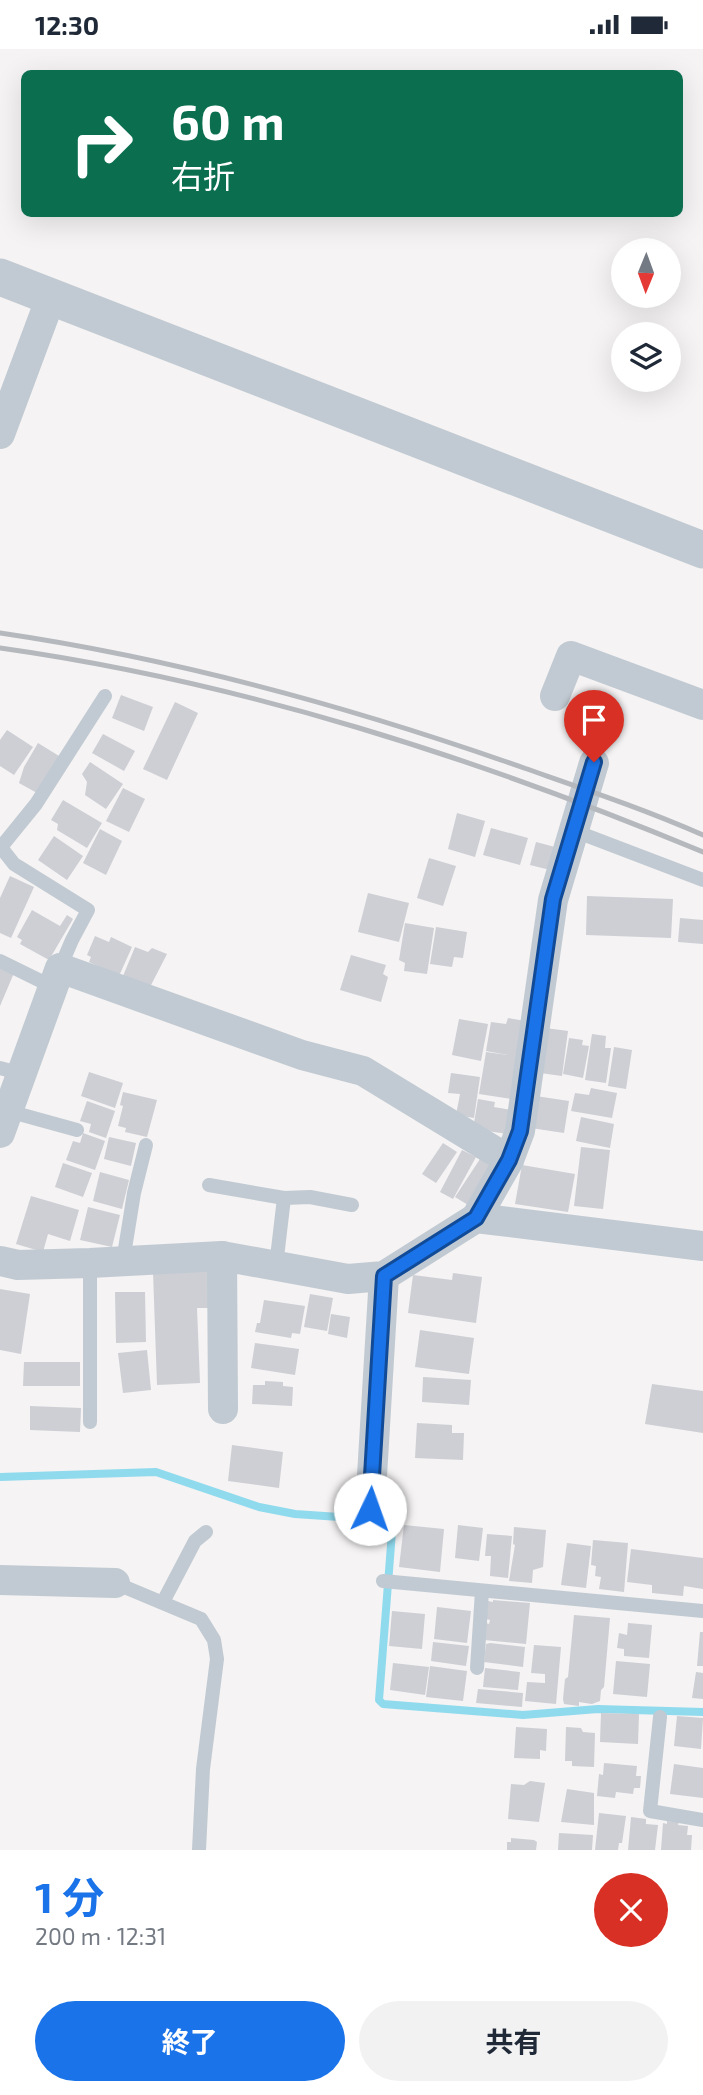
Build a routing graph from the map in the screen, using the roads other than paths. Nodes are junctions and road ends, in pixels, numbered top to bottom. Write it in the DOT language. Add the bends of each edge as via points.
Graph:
graph roads {
  1 [pos="0,277"];
  2 [pos="51,297"];
  3 [pos="0,434"];
  4 [pos="703,550"];
  5 [pos="555,695"];
  6 [pos="105,696"];
  7 [pos="703,705"];
  8 [pos="594,762"];
  9 [pos="572,830"];
  10 [pos="0,847"];
  11 [pos="703,880"];
  12 [pos="0,961"];
  13 [pos="57,978"];
  14 [pos="11,1071"];
  15 [pos="4,1122"];
  16 [pos="77,1130"];
  17 [pos="146,1145"];
  18 [pos="509,1160"];
  19 [pos="209,1185"];
  20 [pos="284,1198"];
  21 [pos="352,1205"];
  22 [pos="476,1218"];
  23 [pos="703,1246"];
  24 [pos="222,1256"];
  25 [pos="0,1261"];
  26 [pos="123,1261"];
  27 [pos="90,1263"];
  28 [pos="276,1266"];
  29 [pos="384,1276"];
  30 [pos="223,1409"];
  31 [pos="90,1422"];
  32 [pos="370,1509"];
  33 [pos="205,1532"];
  34 [pos="0,1580"];
  35 [pos="383,1581"];
  36 [pos="115,1583"];
  37 [pos="482,1591"];
  38 [pos="163,1602"];
  39 [pos="703,1611"];
  40 [pos="477,1668"];
  41 [pos="660,1717"];
  42 [pos="703,1820"];
  43 [pos="199,1850"];
  1 -- 2 [label="street"];
  2 -- 3 [label="street"];
  2 -- 4 [label="street"];
  5 -- 7 [label="street" via="570,656"];
  6 -- 10 [label="lane" via="36,804"];
  8 -- 9 [label="street"];
  9 -- 11 [label="lane"];
  9 -- 18 [label="street" via="553,899 520,1131"];
  10 -- 13 [label="lane" via="14,863 88,910"];
  12 -- 13 [label="lane"];
  13 -- 14 [label="street"];
  13 -- 18 [label="street" via="363,1071"];
  14 -- 15 [label="street"];
  15 -- 16 [label="lane"];
  17 -- 26 [label="lane"];
  18 -- 22 [label="street"];
  19 -- 20 [label="lane"];
  20 -- 21 [label="lane" via="310,1197"];
  20 -- 28 [label="lane"];
  22 -- 23 [label="street"];
  22 -- 29 [label="street"];
  24 -- 26 [label="street"];
  24 -- 28 [label="street"];
  24 -- 30 [label="street"];
  25 -- 27 [label="street" via="18,1265"];
  26 -- 27 [label="street"];
  27 -- 31 [label="lane"];
  28 -- 29 [label="street" via="348,1279"];
  29 -- 32 [label="street"];
  33 -- 38 [label="lane" via="195,1541"];
  34 -- 36 [label="street"];
  35 -- 37 [label="lane"];
  36 -- 38 [label="lane"];
  37 -- 39 [label="lane"];
  37 -- 40 [label="lane"];
  38 -- 43 [label="lane" via="201,1619 214,1640 217,1659 203,1769"];
  41 -- 42 [label="lane" via="650,1811"];
}
